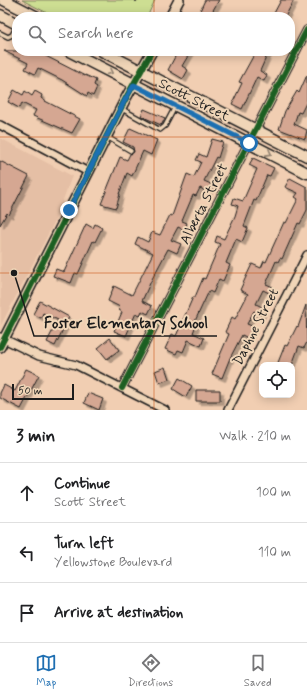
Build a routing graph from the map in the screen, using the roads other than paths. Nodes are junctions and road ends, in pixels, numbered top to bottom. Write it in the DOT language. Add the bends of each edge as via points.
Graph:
graph roads {
  1 [pos="4,0"];
  2 [pos="179,0"];
  3 [pos="24,12"];
  4 [pos="173,12"];
  5 [pos="0,15"];
  6 [pos="12,22"];
  7 [pos="307,30"];
  8 [pos="0,33"];
  9 [pos="12,34"];
  10 [pos="295,54"];
  11 [pos="79,56"];
  12 [pos="111,56"];
  13 [pos="149,56"];
  14 [pos="294,56"];
  15 [pos="141,72"];
  16 [pos="134,85"];
  17 [pos="175,106"];
  18 [pos="120,108"];
  19 [pos="0,125"];
  20 [pos="256,130"];
  21 [pos="106,137"];
  22 [pos="249,143"];
  23 [pos="131,151"];
  24 [pos="307,156"];
  25 [pos="88,172"];
  26 [pos="307,173"];
  27 [pos="307,256"];
  28 [pos="1,341"];
  29 [pos="122,388"];
  30 [pos="165,410"];
  31 [pos="228,410"];
  1 -- 3 [label="main road"];
  2 -- 4 [label="street"];
  5 -- 6 [label="main road"];
  7 -- 10 [label="street, Alberta Street"];
  8 -- 9 [label="lane" via="8,37"];
  11 -- 16 [label="main road, Scott Street, one-way"];
  12 -- 15 [label="main road, Scott Street"];
  13 -- 15 [label="street"];
  14 -- 20 [label="street, Alberta Street"];
  15 -- 16 [label="street"];
  15 -- 20 [label="main road, Scott Street"];
  16 -- 17 [label="main road, Scott Street"];
  16 -- 18 [label="street"];
  17 -- 18 [label="lane" via="165,126 160,130"];
  17 -- 22 [label="main road, Scott Street"];
  18 -- 21 [label="street"];
  19 -- 25 [label="street"];
  20 -- 22 [label="street, Alberta Street"];
  20 -- 24 [label="main road, Scott Street"];
  21 -- 23 [label="lane"];
  21 -- 25 [label="street"];
  22 -- 26 [label="main road, Scott Street, one-way"];
  22 -- 29 [label="street, Alberta Street"];
  25 -- 28 [label="street"];
  27 -- 31 [label="street, Daphne Street"];
  28 -- 29 [label="street" via="38,356 76,365"];
  29 -- 30 [label="street"];
}
